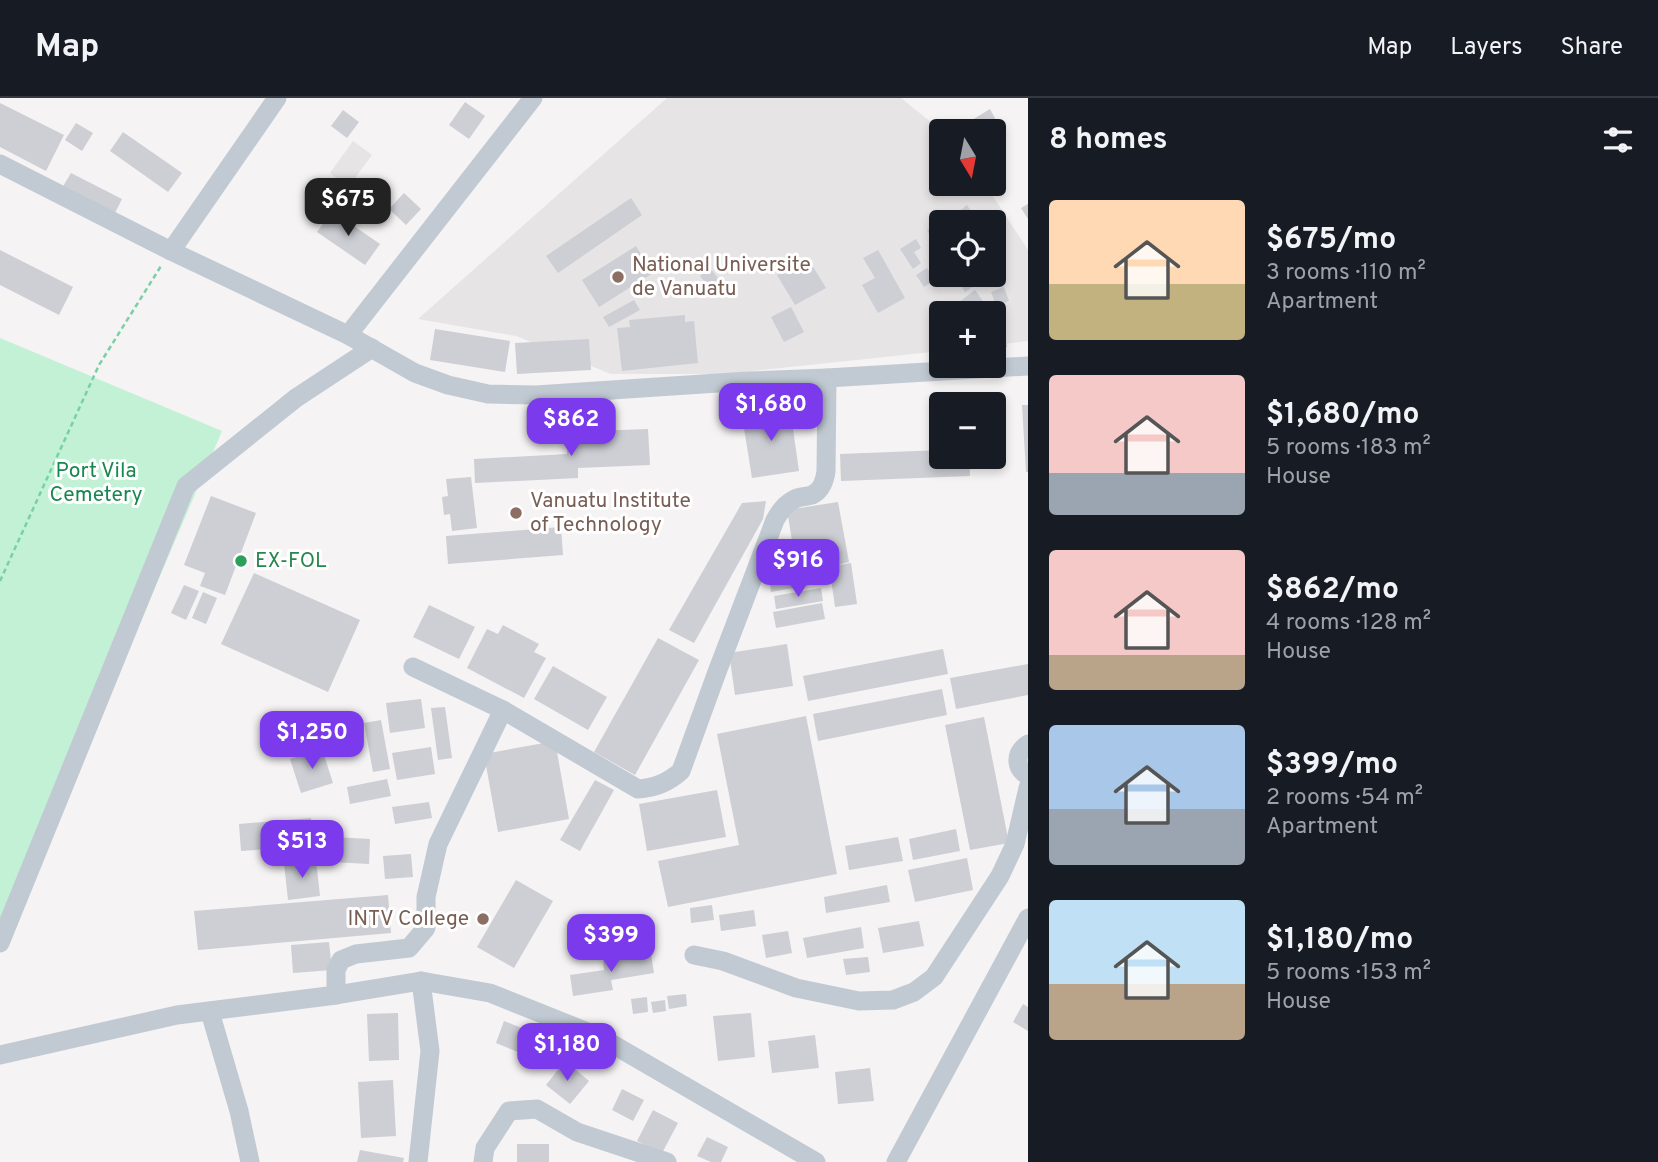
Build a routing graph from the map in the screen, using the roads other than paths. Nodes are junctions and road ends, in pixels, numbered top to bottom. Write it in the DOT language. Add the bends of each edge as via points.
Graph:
graph roads {
  1 [pos="277,98"];
  2 [pos="533,98"];
  3 [pos="0,164"];
  4 [pos="171,251"];
  5 [pos="348,335"];
  6 [pos="372,348"];
  7 [pos="1028,366"];
  8 [pos="827,378"];
  9 [pos="413,667"];
  10 [pos="503,709"];
  11 [pos="1028,744"];
  12 [pos="1028,776"];
  13 [pos="1028,788"];
  14 [pos="1028,918"];
  15 [pos="0,943"];
  16 [pos="694,955"];
  17 [pos="421,981"];
  18 [pos="336,995"];
  19 [pos="210,1012"];
  20 [pos="0,1055"];
  21 [pos="250,1162"];
  22 [pos="418,1162"];
  23 [pos="483,1162"];
  24 [pos="667,1162"];
  25 [pos="816,1162"];
  26 [pos="896,1162"];
  1 -- 4 [label="street"];
  2 -- 5 [label="street"];
  3 -- 4 [label="street"];
  4 -- 5 [label="street"];
  5 -- 6 [label="street"];
  6 -- 8 [label="street" via="415,373 488,394"];
  6 -- 15 [label="street" via="296,398 186,486"];
  7 -- 8 [label="street"];
  8 -- 10 [label="street" via="824,482 812,495 785,505 775,520 681,771 661,785 638,789"];
  9 -- 10 [label="street"];
  10 -- 18 [label="street" via="438,844 426,897 426,928 409,948 341,960 335,970"];
  11 -- 12 [label="street" via="1018,757 1020,769"];
  13 -- 16 [label="street" via="1015,844 1000,876 934,977 914,992 893,1000 859,1001 796,988"];
  14 -- 26 [label="street"];
  17 -- 18 [label="street"];
  17 -- 22 [label="street" via="430,1051"];
  17 -- 25 [label="street" via="490,993 600,1037"];
  18 -- 19 [label="street"];
  19 -- 20 [label="street" via="177,1015"];
  19 -- 21 [label="street"];
  23 -- 24 [label="street" via="485,1148 509,1111 537,1109 577,1132"];
}
